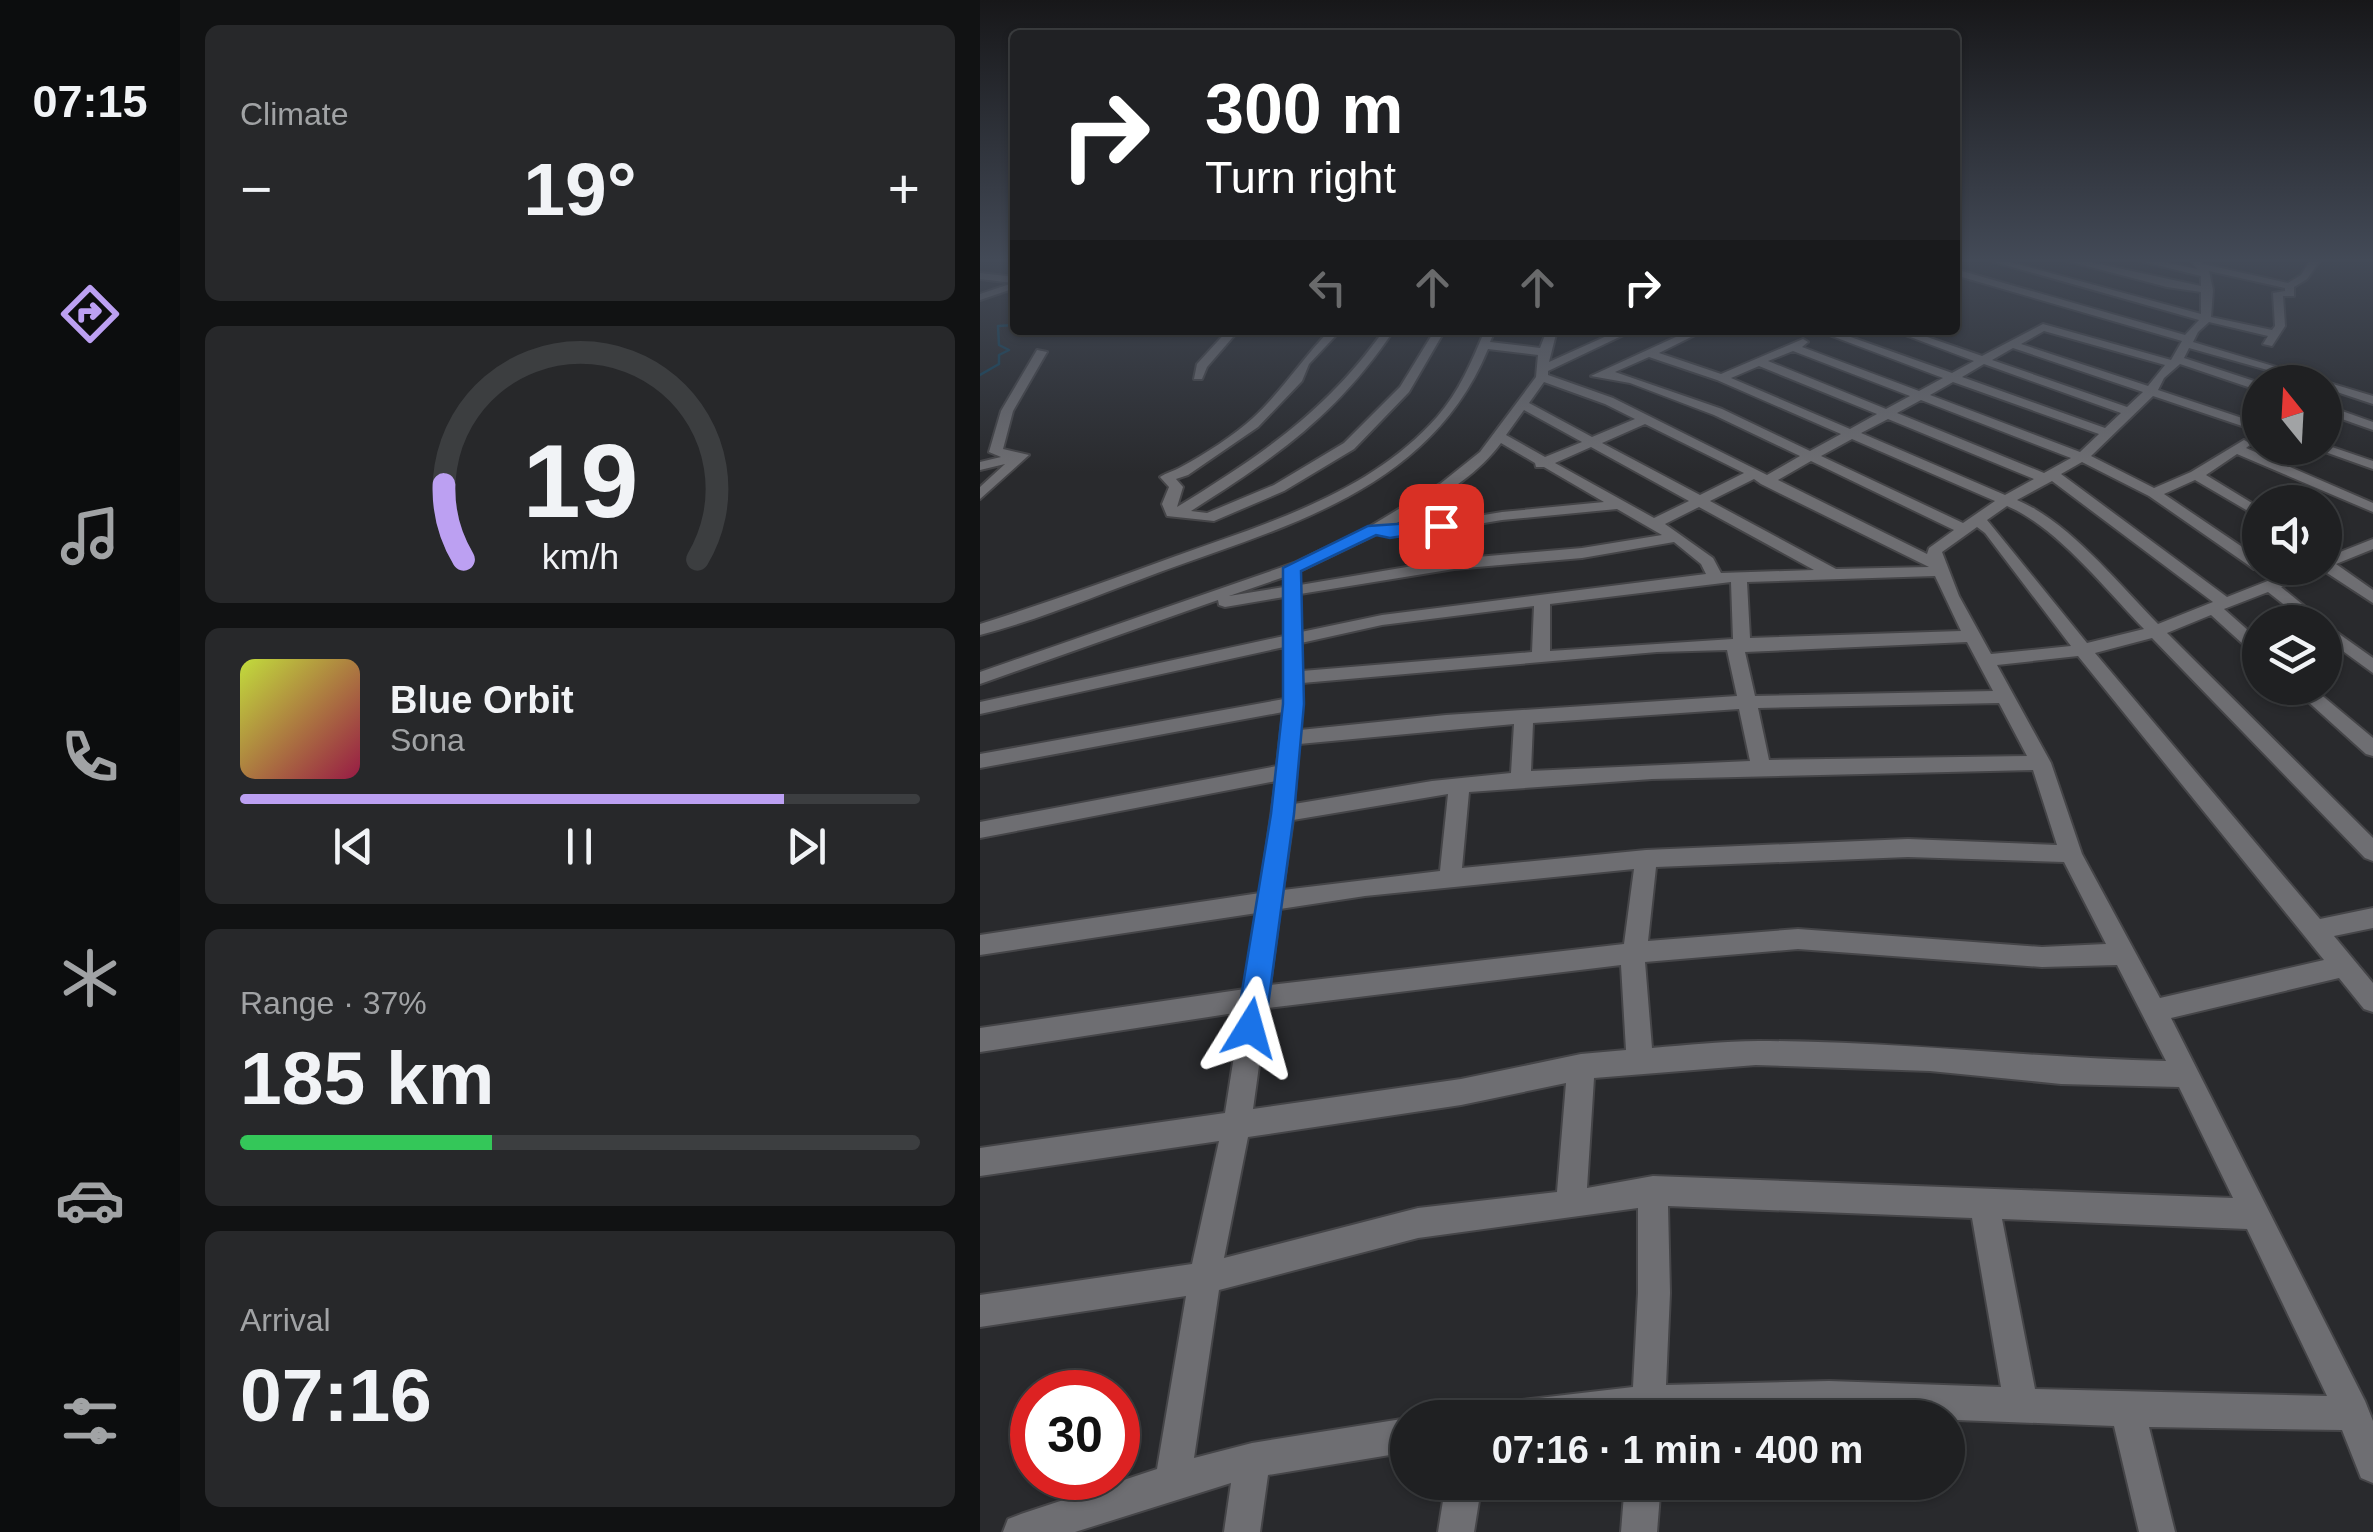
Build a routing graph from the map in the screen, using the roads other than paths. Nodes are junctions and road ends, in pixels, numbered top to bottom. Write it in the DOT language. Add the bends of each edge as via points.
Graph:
graph roads {
  1 [pos="2037,330"];
  2 [pos="2062,330"];
  3 [pos="2122,330"];
  4 [pos="2198,330"];
  5 [pos="2258,330"];
  6 [pos="2277,330"];
  7 [pos="2274,334"];
  8 [pos="1229,335"];
  9 [pos="1331,335"];
  10 [pos="1387,335"];
  11 [pos="1437,335"];
  12 [pos="1553,335"];
  13 [pos="1616,335"];
  14 [pos="1689,335"];
  15 [pos="1815,335"];
  16 [pos="1838,335"];
  17 [pos="1911,335"];
  18 [pos="1488,337"];
  19 [pos="2014,345"];
  20 [pos="1794,347"];
  21 [pos="1041,352"];
  22 [pos="2182,352"];
  23 [pos="1648,353"];
  24 [pos="1668,359"];
  25 [pos="1982,360"];
  26 [pos="2253,360"];
  27 [pos="1760,362"];
  28 [pos="2268,365"];
  29 [pos="1543,366"];
  30 [pos="1604,373"];
  31 [pos="1953,376"];
  32 [pos="1198,377"];
  33 [pos="1722,378"];
  34 [pos="2242,379"];
  35 [pos="1625,380"];
  36 [pos="1576,387"];
  37 [pos="2342,389"];
  38 [pos="2151,391"];
  39 [pos="1922,395"];
  40 [pos="2373,400"];
  41 [pos="1522,404"];
  42 [pos="2127,411"];
  43 [pos="1887,413"];
  44 [pos="2342,415"];
  45 [pos="1646,420"];
  46 [pos="2242,424"];
  47 [pos="2373,426"];
  48 [pos="2105,432"];
  49 [pos="1851,434"];
  50 [pos="1498,436"];
  51 [pos="1594,442"];
  52 [pos="2242,445"];
  53 [pos="2236,450"];
  54 [pos="1022,455"];
  55 [pos="2342,455"];
  56 [pos="1813,456"];
  57 [pos="2082,457"];
  58 [pos="1541,464"];
  59 [pos="2373,465"];
  60 [pos="980,466"];
  61 [pos="2196,476"];
  62 [pos="1760,477"];
  63 [pos="2044,478"];
  64 [pos="2154,493"];
  65 [pos="980,495"];
  66 [pos="1701,500"];
  67 [pos="2006,500"];
  68 [pos="2242,503"];
  69 [pos="1616,505"];
  70 [pos="2373,508"];
  71 [pos="1176,514"];
  72 [pos="1654,524"];
  73 [pos="1970,524"];
  74 [pos="1374,530"];
  75 [pos="1677,537"];
  76 [pos="2373,544"];
  77 [pos="2242,554"];
  78 [pos="2342,554"];
  79 [pos="1938,568"];
  80 [pos="2342,570"];
  81 [pos="1833,574"];
  82 [pos="1738,577"];
  83 [pos="1293,578"];
  84 [pos="1716,578"];
  85 [pos="2271,585"];
  86 [pos="2278,585"];
  87 [pos="2373,598"];
  88 [pos="1542,602"];
  89 [pos="2299,605"];
  90 [pos="2220,606"];
  91 [pos="980,630"];
  92 [pos="2242,630"];
  93 [pos="2154,632"];
  94 [pos="1973,636"];
  95 [pos="1296,638"];
  96 [pos="2342,642"];
  97 [pos="1739,645"];
  98 [pos="2084,650"];
  99 [pos="1541,657"];
  100 [pos="1986,660"];
  101 [pos="2373,667"];
  102 [pos="980,678"];
  103 [pos="1294,691"];
  104 [pos="2006,698"];
  105 [pos="1748,702"];
  106 [pos="2322,705"];
  107 [pos="980,708"];
  108 [pos="1524,716"];
  109 [pos="1288,738"];
  110 [pos="2373,749"];
  111 [pos="980,761"];
  112 [pos="2040,763"];
  113 [pos="1760,768"];
  114 [pos="1286,772"];
  115 [pos="1521,779"];
  116 [pos="1459,786"];
  117 [pos="1282,814"];
  118 [pos="980,830"];
  119 [pos="2373,852"];
  120 [pos="2071,854"];
  121 [pos="1646,859"];
  122 [pos="1450,878"];
  123 [pos="1270,902"];
  124 [pos="2373,918"];
  125 [pos="2315,930"];
  126 [pos="980,945"];
  127 [pos="1634,953"];
  128 [pos="2122,954"];
  129 [pos="2344,966"];
  130 [pos="1255,997"];
  131 [pos="2373,1001"];
  132 [pos="2154,1011"];
  133 [pos="980,1040"];
  134 [pos="1640,1062"];
  135 [pos="1581,1067"];
  136 [pos="2187,1074"];
  137 [pos="1237,1122"];
  138 [pos="980,1162"];
  139 [pos="1653,1190"];
  140 [pos="1984,1204"];
  141 [pos="1571,1205"];
  142 [pos="2254,1214"];
  143 [pos="1205,1278"];
  144 [pos="980,1311"];
  145 [pos="1649,1400"];
  146 [pos="1888,1400"];
  147 [pos="1928,1400"];
  148 [pos="1965,1402"];
  149 [pos="2021,1406"];
  150 [pos="2127,1406"];
  151 [pos="1390,1438"];
  152 [pos="2365,1438"];
  153 [pos="1252,1460"];
  154 [pos="1173,1481"];
  155 [pos="1461,1500"];
  156 [pos="1642,1500"];
  157 [pos="1020,1532"];
  158 [pos="1242,1532"];
  159 [pos="1456,1532"];
  160 [pos="1640,1532"];
  161 [pos="2157,1532"];
  1 -- 19 [label="street"];
  2 -- 22 [label="street"];
  3 -- 22 [label="street"];
  4 -- 22 [label="street"];
  5 -- 7 [label="street"];
  6 -- 7 [label="street"];
  7 -- 26 [label="street"];
  8 -- 32 [label="street"];
  9 -- 71 [label="street" via="1254,424 1167,477 1176,487 1170,504"];
  10 -- 71 [label="street" via="1313,424"];
  11 -- 71 [label="street" via="1405,389 1349,446 1279,488 1208,518"];
  12 -- 29 [label="street"];
  13 -- 29 [label="street"];
  14 -- 23 [label="street"];
  15 -- 20 [label="street"];
  16 -- 31 [label="street"];
  17 -- 25 [label="street"];
  18 -- 29 [label="street"];
  18 -- 91 [label="street" via="1461,396 1380,476 1267,529"];
  19 -- 25 [label="street"];
  19 -- 38 [label="street"];
  20 -- 27 [label="street"];
  20 -- 39 [label="street"];
  21 -- 54 [label="street" via="996,439 996,452"];
  22 -- 26 [label="street"];
  22 -- 34 [label="street"];
  22 -- 38 [label="street"];
  23 -- 24 [label="street"];
  23 -- 30 [label="street"];
  24 -- 33 [label="street"];
  24 -- 35 [label="street"];
  25 -- 31 [label="street"];
  25 -- 42 [label="street"];
  26 -- 28 [label="street"];
  27 -- 33 [label="street"];
  27 -- 43 [label="street"];
  29 -- 36 [label="street"];
  29 -- 41 [label="street"];
  30 -- 35 [label="street"];
  30 -- 36 [label="street"];
  31 -- 39 [label="street"];
  31 -- 48 [label="street"];
  33 -- 49 [label="street"];
  35 -- 56 [label="street" via="1718,412"];
  36 -- 45 [label="street"];
  37 -- 40 [label="street"];
  38 -- 42 [label="street"];
  38 -- 46 [label="street"];
  39 -- 43 [label="street"];
  39 -- 57 [label="street"];
  41 -- 50 [label="street"];
  41 -- 51 [label="street"];
  42 -- 48 [label="street"];
  43 -- 49 [label="street"];
  43 -- 63 [label="street"];
  44 -- 47 [label="street"];
  45 -- 51 [label="street"];
  45 -- 62 [label="street"];
  48 -- 57 [label="street"];
  49 -- 56 [label="street"];
  49 -- 67 [label="street"];
  50 -- 58 [label="street"];
  50 -- 74 [label="street" via="1468,472"];
  51 -- 58 [label="street"];
  51 -- 66 [label="street"];
  52 -- 53 [label="street"];
  53 -- 61 [label="street"];
  53 -- 70 [label="street"];
  54 -- 60 [label="street"];
  54 -- 65 [label="street"];
  55 -- 59 [label="street"];
  56 -- 62 [label="street"];
  56 -- 73 [label="street"];
  57 -- 63 [label="street"];
  57 -- 64 [label="street"];
  58 -- 69 [label="street"];
  61 -- 64 [label="street"];
  61 -- 68 [label="street"];
  62 -- 66 [label="street"];
  62 -- 79 [label="street"];
  63 -- 67 [label="street"];
  63 -- 90 [label="street" via="2055,476 2072,487"];
  64 -- 77 [label="street"];
  66 -- 72 [label="street"];
  66 -- 81 [label="street"];
  67 -- 73 [label="street"];
  67 -- 93 [label="street" via="2058,535"];
  69 -- 72 [label="street"];
  69 -- 74 [label="street"];
  72 -- 75 [label="street"];
  73 -- 79 [label="street" via="1934,551"];
  73 -- 98 [label="street" via="1990,530"];
  74 -- 83 [label="street"];
  75 -- 83 [label="street" via="1582,553"];
  75 -- 84 [label="street"];
  76 -- 78 [label="street"];
  79 -- 81 [label="street"];
  79 -- 94 [label="street"];
  80 -- 87 [label="street"];
  81 -- 82 [label="street"];
  82 -- 84 [label="street"];
  82 -- 97 [label="street"];
  83 -- 95 [label="street"];
  83 -- 102 [label="street" via="1159,614"];
  84 -- 88 [label="street"];
  85 -- 90 [label="street"];
  86 -- 89 [label="street"];
  88 -- 95 [label="street" via="1382,620"];
  88 -- 99 [label="street"];
  90 -- 92 [label="street"];
  90 -- 93 [label="street"];
  93 -- 98 [label="street"];
  93 -- 119 [label="street"];
  94 -- 97 [label="street"];
  94 -- 100 [label="street"];
  95 -- 103 [label="street"];
  95 -- 107 [label="street"];
  96 -- 101 [label="street"];
  97 -- 99 [label="street"];
  97 -- 105 [label="street"];
  98 -- 100 [label="street"];
  98 -- 125 [label="street"];
  99 -- 103 [label="street"];
  100 -- 104 [label="street"];
  103 -- 109 [label="street"];
  103 -- 111 [label="street"];
  104 -- 105 [label="street"];
  104 -- 112 [label="street"];
  105 -- 108 [label="street"];
  105 -- 113 [label="street"];
  106 -- 110 [label="street"];
  108 -- 109 [label="street"];
  108 -- 115 [label="street"];
  109 -- 114 [label="street"];
  112 -- 113 [label="street"];
  112 -- 120 [label="street"];
  113 -- 115 [label="street"];
  114 -- 117 [label="street"];
  114 -- 118 [label="street"];
  115 -- 116 [label="street"];
  116 -- 117 [label="street"];
  116 -- 122 [label="street"];
  117 -- 123 [label="street"];
  120 -- 121 [label="street" via="1908,848"];
  120 -- 128 [label="street"];
  121 -- 122 [label="street"];
  121 -- 127 [label="street"];
  122 -- 123 [label="street"];
  123 -- 126 [label="street"];
  123 -- 130 [label="street"];
  124 -- 125 [label="street"];
  125 -- 129 [label="street"];
  127 -- 128 [label="street" via="1798,939 2042,957"];
  127 -- 130 [label="street"];
  127 -- 134 [label="street"];
  128 -- 132 [label="street"];
  129 -- 131 [label="street"];
  129 -- 132 [label="street"];
  130 -- 133 [label="street"];
  130 -- 137 [label="street"];
  132 -- 136 [label="street"];
  134 -- 135 [label="street"];
  134 -- 136 [label="street" via="1756,1053"];
  135 -- 137 [label="street" via="1461,1092"];
  135 -- 141 [label="street"];
  136 -- 142 [label="street"];
  137 -- 138 [label="street"];
  137 -- 143 [label="street"];
  139 -- 140 [label="street"];
  139 -- 141 [label="street"];
  139 -- 145 [label="street"];
  140 -- 142 [label="street"];
  140 -- 149 [label="street"];
  141 -- 143 [label="street" via="1418,1222"];
  142 -- 152 [label="street"];
  143 -- 144 [label="street"];
  143 -- 154 [label="street"];
  146 -- 147 [label="street"];
  148 -- 149 [label="street"];
  149 -- 150 [label="street"];
  150 -- 152 [label="street"];
  150 -- 161 [label="street"];
  151 -- 153 [label="street"];
  153 -- 154 [label="street"];
  153 -- 158 [label="street"];
  154 -- 157 [label="street"];
  155 -- 159 [label="street"];
  156 -- 160 [label="street"];
}
